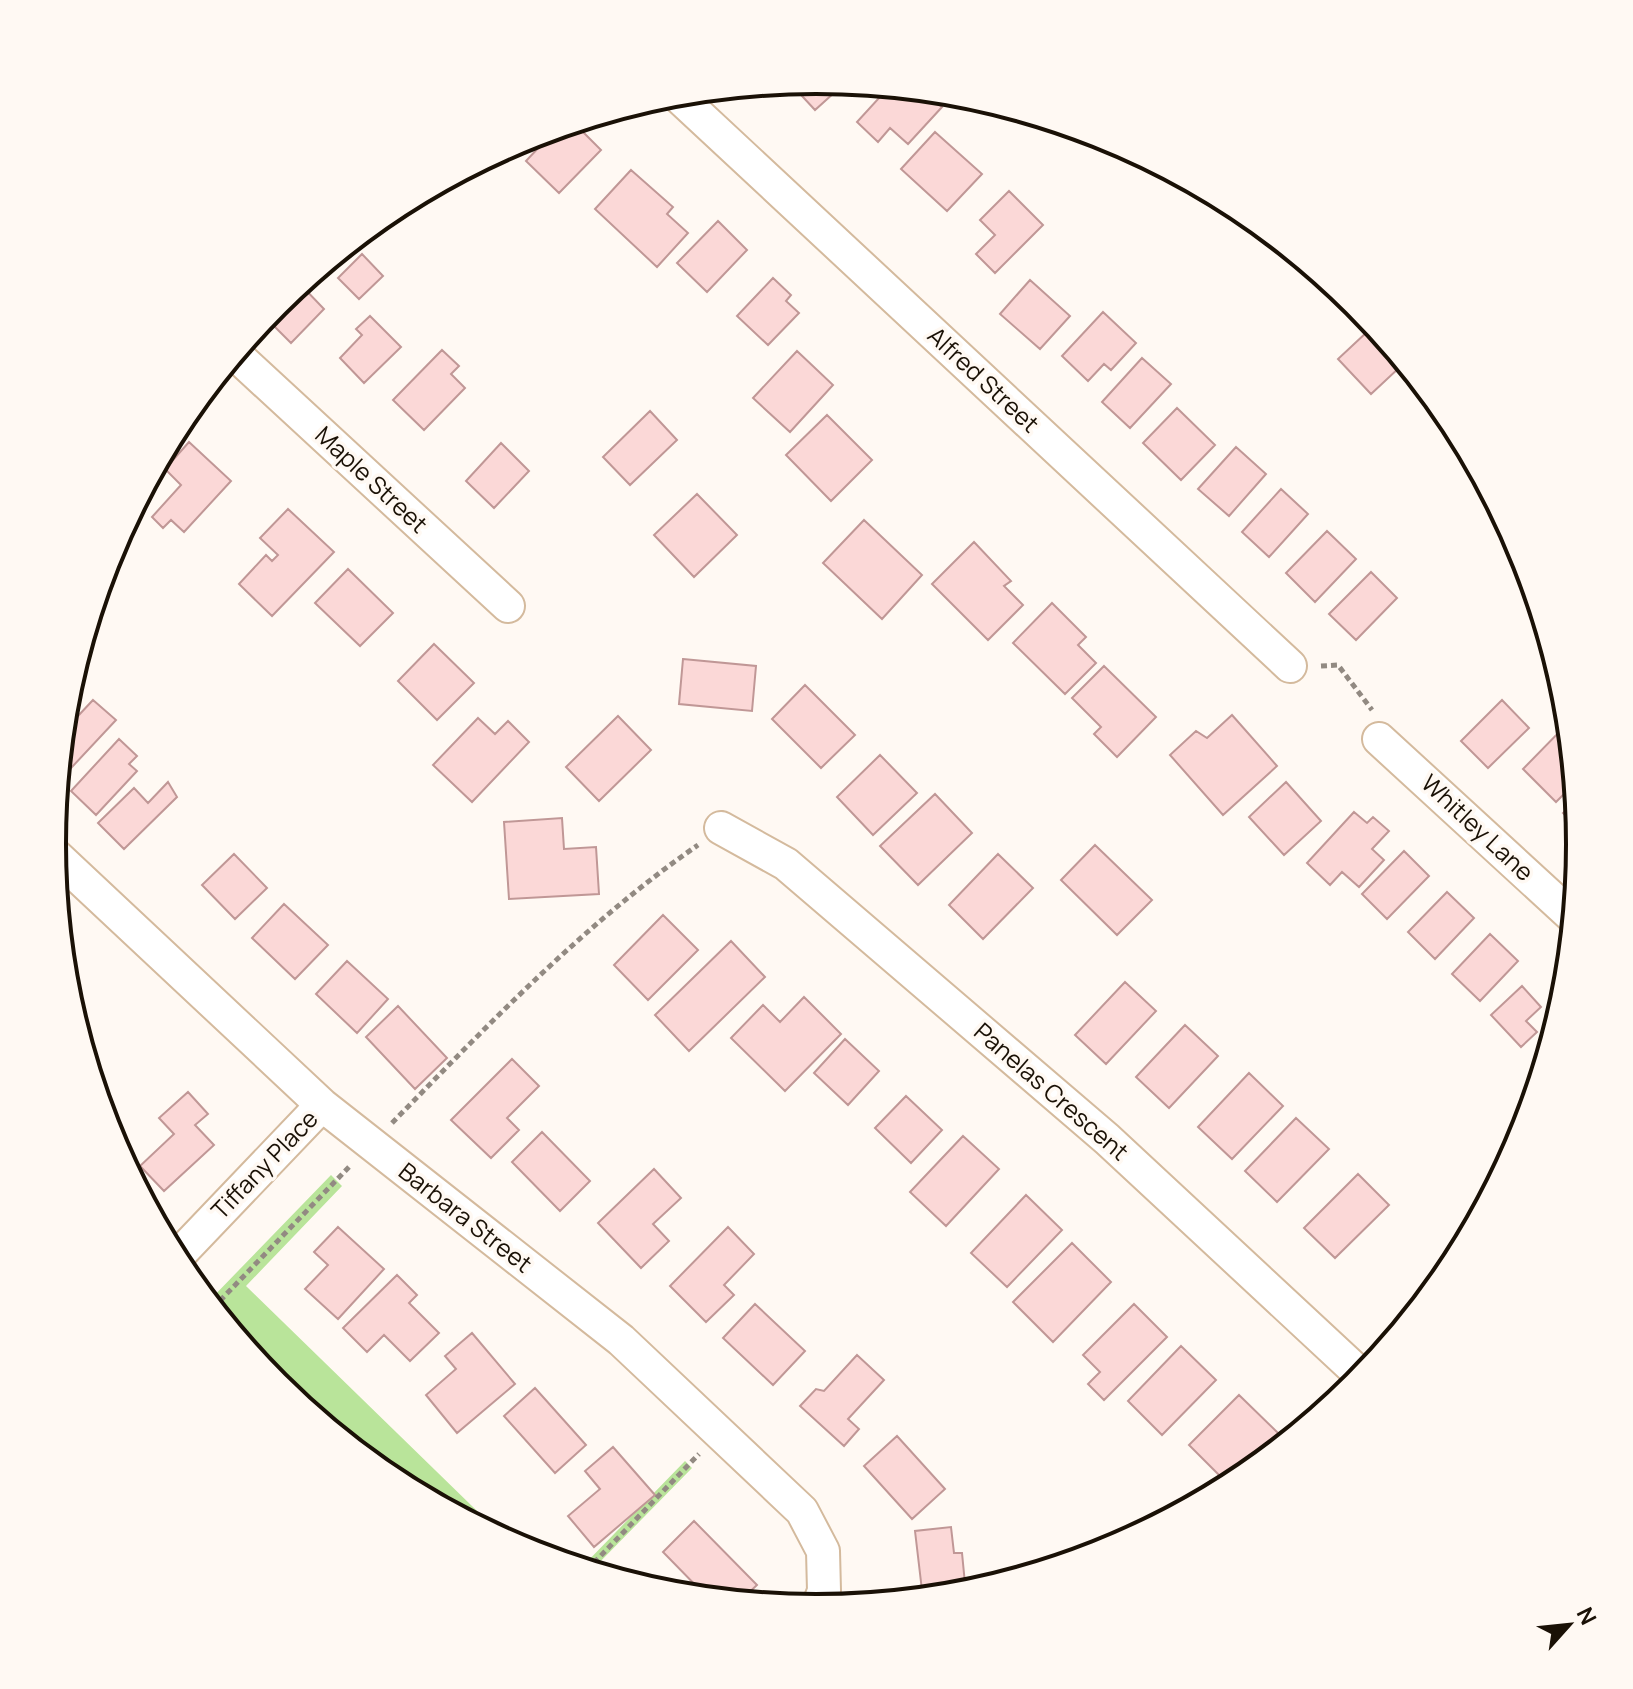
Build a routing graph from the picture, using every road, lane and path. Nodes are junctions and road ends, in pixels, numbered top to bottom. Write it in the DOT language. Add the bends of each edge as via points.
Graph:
graph roads {
  1 [pos="688,105"];
  2 [pos="243,361"];
  3 [pos="508,606"];
  4 [pos="1290,666"];
  5 [pos="1379,739"];
  6 [pos="721,828"];
  7 [pos="67,866"];
  8 [pos="1564,909"];
  9 [pos="322,1105"];
  10 [pos="371,1144"];
  11 [pos="185,1249"];
  12 [pos="220,1300"];
  13 [pos="1353,1368"];
  14 [pos="719,1433"];
  15 [pos="596,1561"];
  16 [pos="823,1595"];
  1 -- 4 [label="street, Alfred Street"];
  2 -- 3 [label="street, Maple Street"];
  4 -- 5 [label="path" via="1338,665 1370,704"];
  5 -- 8 [label="street, Whitley Lane"];
  6 -- 10 [label="path" via="540,972"];
  6 -- 13 [label="street, Panelas Crescent" via="798,874 1107,1139"];
  7 -- 9 [label="street, Barbara Street"];
  9 -- 10 [label="street, Barbara Street"];
  9 -- 11 [label="street, Tiffany Place"];
  10 -- 12 [label="path"];
  10 -- 14 [label="street, Barbara Street" via="621,1340"];
  14 -- 15 [label="path"];
  14 -- 16 [label="street, Barbara Street" via="802,1511 823,1551"];
}
